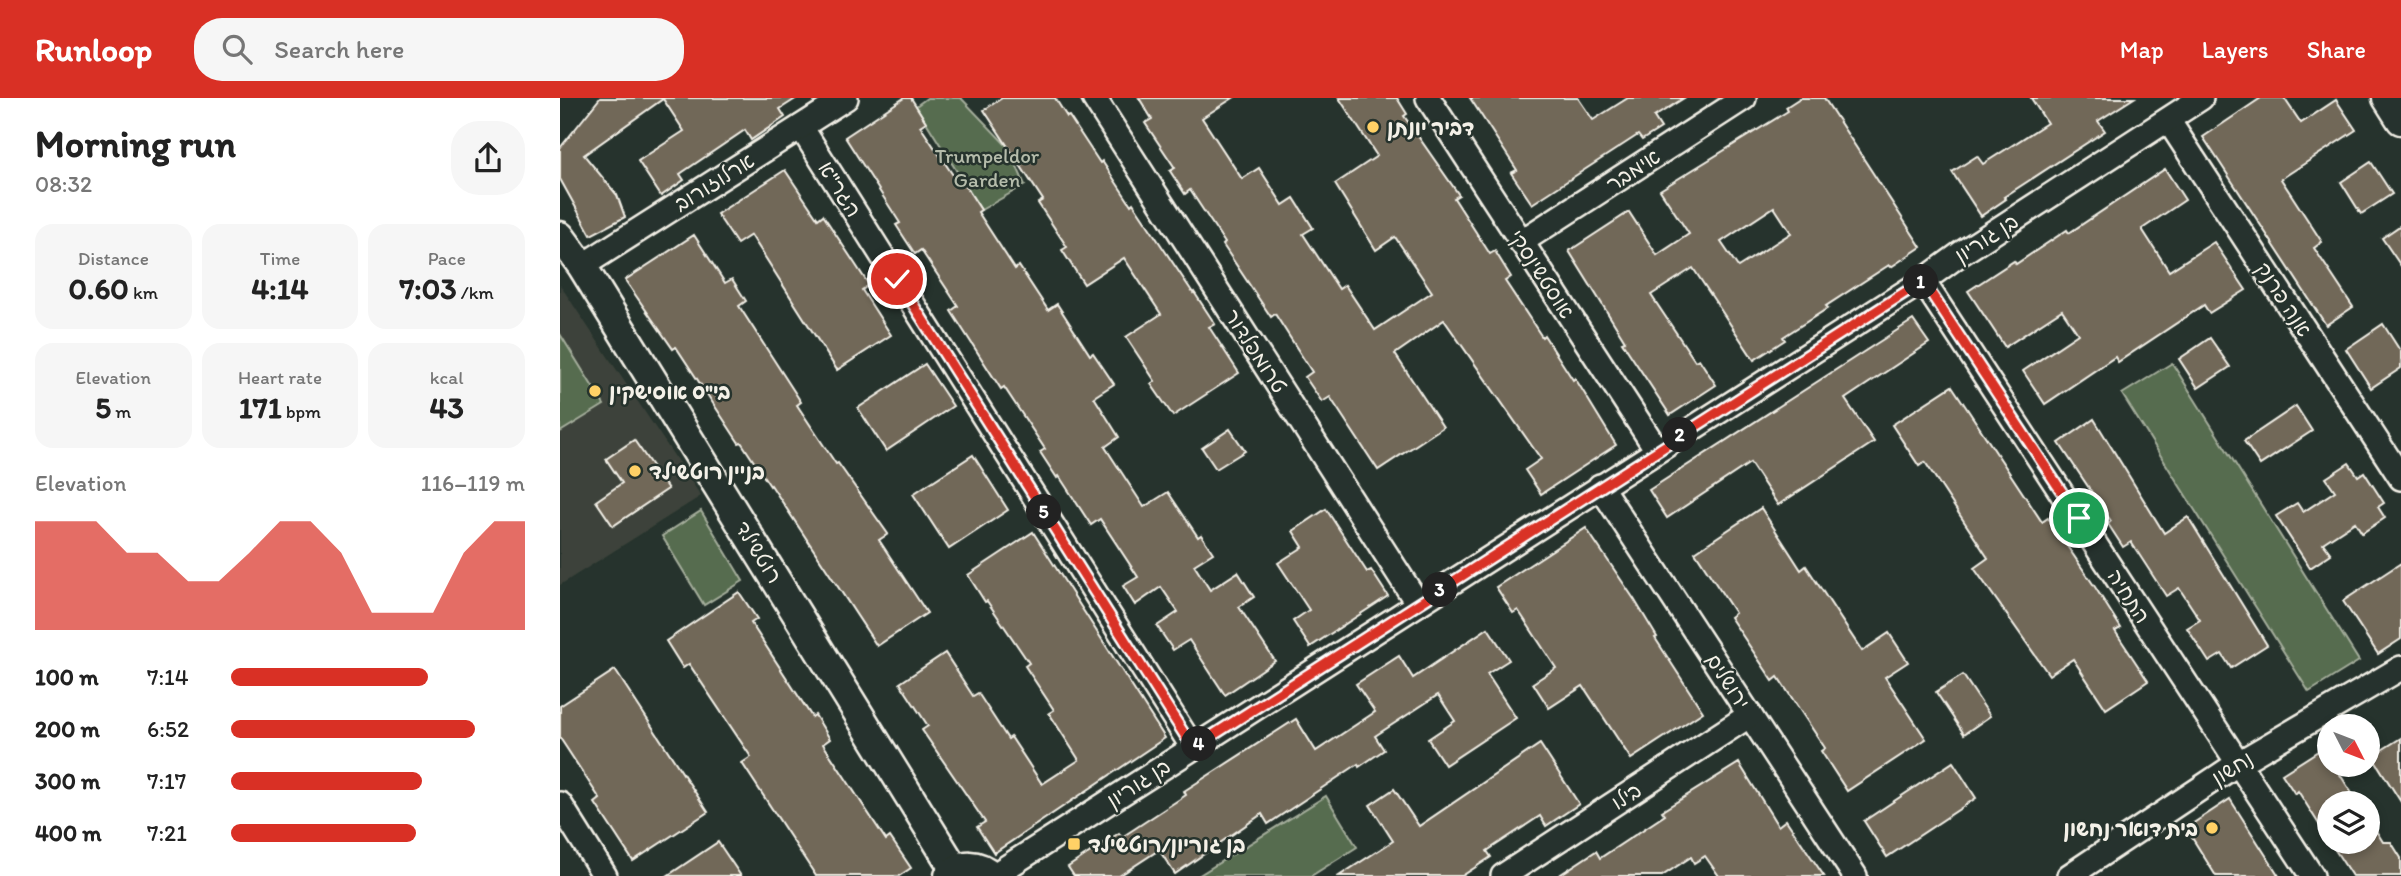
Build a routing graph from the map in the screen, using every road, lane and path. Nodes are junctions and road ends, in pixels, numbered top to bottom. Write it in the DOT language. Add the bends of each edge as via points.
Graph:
graph roads {
  1 [pos="846,98"];
  2 [pos="1094,98"];
  3 [pos="1428,98"];
  4 [pos="1744,98"];
  5 [pos="2202,98"];
  6 [pos="2387,98"];
  7 [pos="2168,120"];
  8 [pos="2401,120"];
  9 [pos="801,127"];
  10 [pos="560,236"];
  11 [pos="1521,242"];
  12 [pos="582,266"];
  13 [pos="1923,281"];
  14 [pos="1657,450"];
  15 [pos="2401,478"];
  16 [pos="1600,486"];
  17 [pos="1418,604"];
  18 [pos="2401,668"];
  19 [pos="1750,715"];
  20 [pos="1193,748"];
  21 [pos="2237,764"];
  22 [pos="560,804"];
  23 [pos="952,873"];
  24 [pos="605,876"];
  25 [pos="992,876"];
  26 [pos="1503,876"];
  27 [pos="1855,876"];
  28 [pos="2068,876"];
  29 [pos="2312,876"];
  1 -- 9 [label="street, ארלוזורוב"];
  2 -- 17 [label="street, טרומפלדור"];
  3 -- 11 [label="street, אוסטשינסקי"];
  4 -- 11 [label="street, אימבר"];
  5 -- 7 [label="street, בן גוריון"];
  6 -- 8 [label="street"];
  7 -- 13 [label="street, בן גוריון"];
  7 -- 15 [label="street, אנה פרנק"];
  9 -- 12 [label="street, ארלוזורוב"];
  9 -- 20 [label="street, הגר\"א"];
  10 -- 12 [label="street, רוטשילד"];
  11 -- 14 [label="street, אוסטשינסקי"];
  12 -- 23 [label="street, רוטשילד"];
  13 -- 14 [label="street, בן גוריון"];
  13 -- 21 [label="street, התחיה"];
  14 -- 16 [label="street, בן גוריון"];
  16 -- 17 [label="street, בן גוריון"];
  16 -- 19 [label="street, ירושלים"];
  17 -- 20 [label="street, בן גוריון"];
  18 -- 21 [label="street, נחשון"];
  19 -- 26 [label="street, בילו"];
  19 -- 27 [label="street, ירושלים"];
  20 -- 25 [label="street, בן גוריון"];
  21 -- 28 [label="street, נחשון"];
  21 -- 29 [label="street, התחיה"];
  22 -- 24 [label="street"];
  23 -- 25 [label="street" via="976,866"];
}
